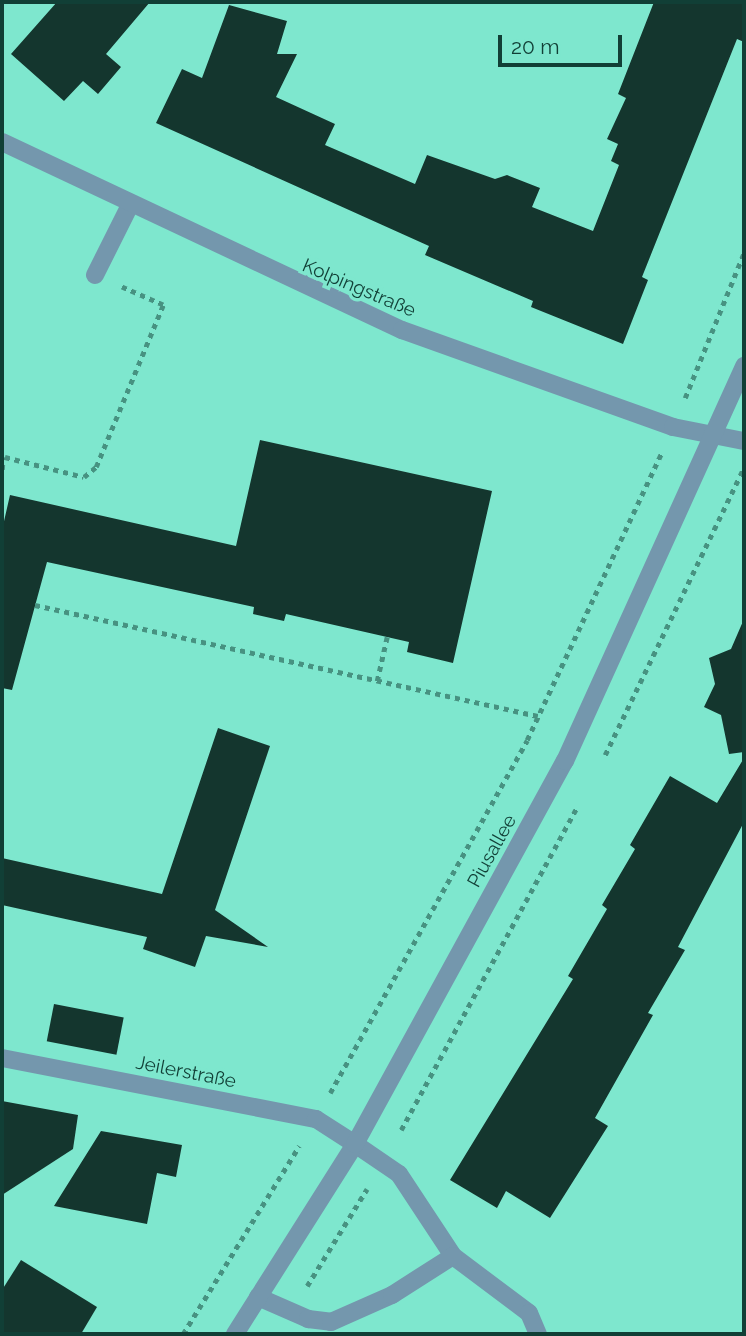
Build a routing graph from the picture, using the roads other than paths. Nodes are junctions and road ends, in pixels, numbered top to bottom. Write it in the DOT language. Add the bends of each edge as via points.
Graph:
graph roads {
  1 [pos="2,142"];
  2 [pos="130,207"];
  3 [pos="95,275"];
  4 [pos="744,366"];
  5 [pos="715,436"];
  6 [pos="744,441"];
  7 [pos="2,1058"];
  8 [pos="355,1144"];
  9 [pos="453,1256"];
  10 [pos="258,1297"];
  11 [pos="235,1334"];
  12 [pos="538,1334"];
  1 -- 2 [label="street, Kolpingstraße"];
  2 -- 3 [label="street"];
  2 -- 5 [label="street, Kolpingstraße" via="401,330 673,428"];
  4 -- 5 [label="street, Piusallee"];
  5 -- 6 [label="street, Kolpingstraße"];
  5 -- 8 [label="street, Piusallee" via="565,761"];
  7 -- 8 [label="street, Jeilerstraße" via="316,1119"];
  8 -- 9 [label="street, Jeilerstraße" via="399,1174"];
  8 -- 10 [label="street, Piusallee"];
  9 -- 10 [label="street" via="392,1296 331,1322 308,1320"];
  9 -- 12 [label="street, Jeilerstraße" via="529,1314"];
  10 -- 11 [label="street, Piusallee"];
}
